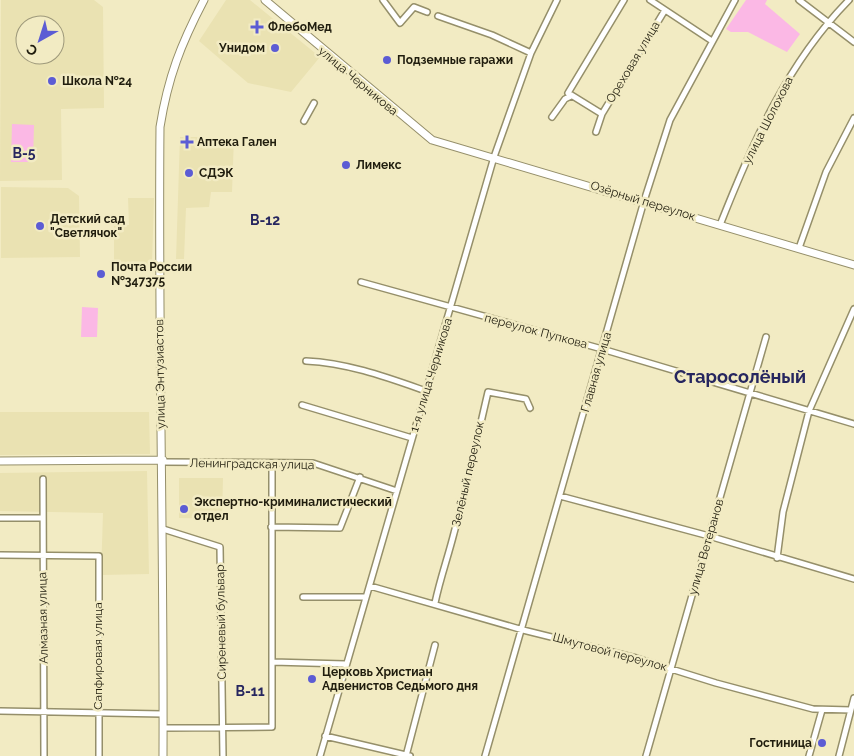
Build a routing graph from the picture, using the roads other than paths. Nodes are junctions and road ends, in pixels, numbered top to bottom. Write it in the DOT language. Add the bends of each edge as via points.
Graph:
graph roads {
  1 [pos="204,0"];
  2 [pos="208,0"];
  3 [pos="261,0"];
  4 [pos="265,0"];
  5 [pos="383,0"];
  6 [pos="557,0"];
  7 [pos="624,0"];
  8 [pos="650,0"];
  9 [pos="735,0"];
  10 [pos="799,0"];
  11 [pos="849,0"];
  12 [pos="665,10"];
  13 [pos="427,12"];
  14 [pos="438,16"];
  15 [pos="829,23"];
  16 [pos="712,41"];
  17 [pos="854,42"];
  18 [pos="531,53"];
  19 [pos="570,94"];
  20 [pos="314,103"];
  21 [pos="602,114"];
  22 [pos="552,117"];
  23 [pos="854,118"];
  24 [pos="304,121"];
  25 [pos="410,122"];
  26 [pos="596,132"];
  27 [pos="432,140"];
  28 [pos="494,157"];
  29 [pos="644,201"];
  30 [pos="720,225"];
  31 [pos="799,248"];
  32 [pos="854,265"];
  33 [pos="361,282"];
  34 [pos="451,308"];
  35 [pos="854,309"];
  36 [pos="766,337"];
  37 [pos="602,349"];
  38 [pos="306,361"];
  39 [pos="426,392"];
  40 [pos="750,394"];
  41 [pos="302,405"];
  42 [pos="530,408"];
  43 [pos="809,411"];
  44 [pos="854,424"];
  45 [pos="412,438"];
  46 [pos="162,461"];
  47 [pos="0,462"];
  48 [pos="272,463"];
  49 [pos="360,477"];
  50 [pos="43,479"];
  51 [pos="397,491"];
  52 [pos="560,496"];
  53 [pos="0,518"];
  54 [pos="42,518"];
  55 [pos="271,526"];
  56 [pos="163,528"];
  57 [pos="709,536"];
  58 [pos="0,555"];
  59 [pos="42,556"];
  60 [pos="777,558"];
  61 [pos="854,579"];
  62 [pos="370,586"];
  63 [pos="303,597"];
  64 [pos="366,597"];
  65 [pos="435,603"];
  66 [pos="523,630"];
  67 [pos="435,645"];
  68 [pos="273,662"];
  69 [pos="345,664"];
  70 [pos="671,668"];
  71 [pos="854,698"];
  72 [pos="822,710"];
  73 [pos="851,710"];
  74 [pos="0,711"];
  75 [pos="45,712"];
  76 [pos="98,714"];
  77 [pos="162,714"];
  78 [pos="223,727"];
  79 [pos="163,728"];
  80 [pos="325,736"];
  81 [pos="44,756"];
  82 [pos="98,756"];
  83 [pos="163,756"];
  84 [pos="223,756"];
  85 [pos="320,756"];
  86 [pos="407,756"];
  87 [pos="485,756"];
  88 [pos="646,756"];
  89 [pos="809,756"];
  90 [pos="840,756"];
  1 -- 46 [label="street, улица Энтузиастов" via="179,50 160,127 159,378"];
  2 -- 46 [label="street" via="185,43 163,124"];
  3 -- 25 [label="street, улица Черникова"];
  4 -- 25 [label="street, улица Черникова"];
  5 -- 13 [label="street" via="400,23 414,7"];
  6 -- 18 [label="street, 1-я улица Черникова"];
  7 -- 19 [label="street"];
  8 -- 12 [label="street"];
  9 -- 16 [label="street, Главная улица"];
  10 -- 15 [label="street"];
  11 -- 15 [label="street, улица Шолохова"];
  12 -- 16 [label="street"];
  12 -- 21 [label="street, Ореховая улица"];
  14 -- 18 [label="street"];
  15 -- 17 [label="street"];
  15 -- 30 [label="street, улица Шолохова" via="787,79 744,166"];
  16 -- 29 [label="street, Главная улица" via="670,120"];
  18 -- 28 [label="street, 1-я улица Черникова"];
  19 -- 21 [label="street, Ореховая улица"];
  19 -- 22 [label="street"];
  20 -- 24 [label="street"];
  21 -- 26 [label="street, Ореховая улица"];
  23 -- 31 [label="street" via="826,172"];
  25 -- 27 [label="street, улица Черникова"];
  27 -- 28 [label="street, Озёрный переулок"];
  28 -- 29 [label="street, Озёрный переулок"];
  28 -- 34 [label="street, 1-я улица Черникова"];
  29 -- 30 [label="street, Озёрный переулок"];
  29 -- 37 [label="street, Главная улица"];
  30 -- 31 [label="street, Озёрный переулок"];
  31 -- 32 [label="street, Озёрный переулок"];
  33 -- 34 [label="street, переулок Пупкова"];
  34 -- 37 [label="street, переулок Пупкова"];
  34 -- 39 [label="street, 1-я улица Черникова"];
  35 -- 43 [label="street"];
  36 -- 40 [label="street, улица Ветеранов"];
  37 -- 40 [label="street, переулок Пупкова"];
  37 -- 52 [label="street, Главная улица"];
  38 -- 39 [label="street" via="358,368"];
  39 -- 45 [label="street, 1-я улица Черникова"];
  40 -- 43 [label="street, переулок Пупкова"];
  40 -- 57 [label="street, улица Ветеранов"];
  41 -- 45 [label="street"];
  42 -- 65 [label="street, Зелёный переулок" via="526,399 488,392"];
  43 -- 44 [label="street, переулок Пупкова"];
  43 -- 60 [label="street" via="783,512"];
  45 -- 51 [label="street, 1-я улица Черникова"];
  46 -- 47 [label="street"];
  46 -- 48 [label="street, Ленинградская улица"];
  46 -- 56 [label="street, улица Энтузиастов"];
  48 -- 49 [label="street, Ленинградская улица" via="313,463"];
  48 -- 55 [label="street"];
  49 -- 51 [label="street, Ленинградская улица"];
  49 -- 55 [label="street" via="340,528"];
  50 -- 54 [label="street, Алмазная улица"];
  51 -- 62 [label="street, 1-я улица Черникова"];
  52 -- 57 [label="street"];
  52 -- 66 [label="street, Главная улица"];
  53 -- 54 [label="street"];
  54 -- 59 [label="street, Алмазная улица"];
  55 -- 68 [label="street"];
  56 -- 77 [label="street, улица Энтузиастов"];
  56 -- 78 [label="street, Сиреневый бульвар" via="220,547"];
  57 -- 60 [label="street"];
  57 -- 70 [label="street, улица Ветеранов"];
  58 -- 59 [label="street"];
  59 -- 75 [label="street, Алмазная улица"];
  59 -- 76 [label="street, Сапфировая улица" via="99,556"];
  60 -- 61 [label="street"];
  62 -- 64 [label="street, 1-я улица Черникова"];
  62 -- 65 [label="street, Шмутовой переулок"];
  63 -- 64 [label="street"];
  64 -- 69 [label="street, 1-я улица Черникова"];
  65 -- 66 [label="street, Шмутовой переулок"];
  66 -- 70 [label="street, Шмутовой переулок"];
  66 -- 87 [label="street, Главная улица"];
  67 -- 86 [label="street"];
  68 -- 69 [label="street"];
  68 -- 78 [label="street" via="272,727"];
  69 -- 80 [label="street, 1-я улица Черникова"];
  70 -- 72 [label="street, Шмутовой переулок"];
  70 -- 88 [label="street, улица Ветеранов"];
  71 -- 73 [label="street"];
  72 -- 73 [label="street, Шмутовой переулок"];
  72 -- 89 [label="street"];
  73 -- 90 [label="street"];
  74 -- 75 [label="street"];
  75 -- 76 [label="street"];
  75 -- 81 [label="street, Алмазная улица"];
  76 -- 77 [label="street"];
  76 -- 82 [label="street, Сапфировая улица"];
  77 -- 79 [label="street, улица Энтузиастов"];
  78 -- 79 [label="street"];
  78 -- 84 [label="street, Сиреневый бульвар"];
  79 -- 83 [label="street, улица Энтузиастов"];
  80 -- 85 [label="street, 1-я улица Черникова"];
  80 -- 86 [label="street"];
}
